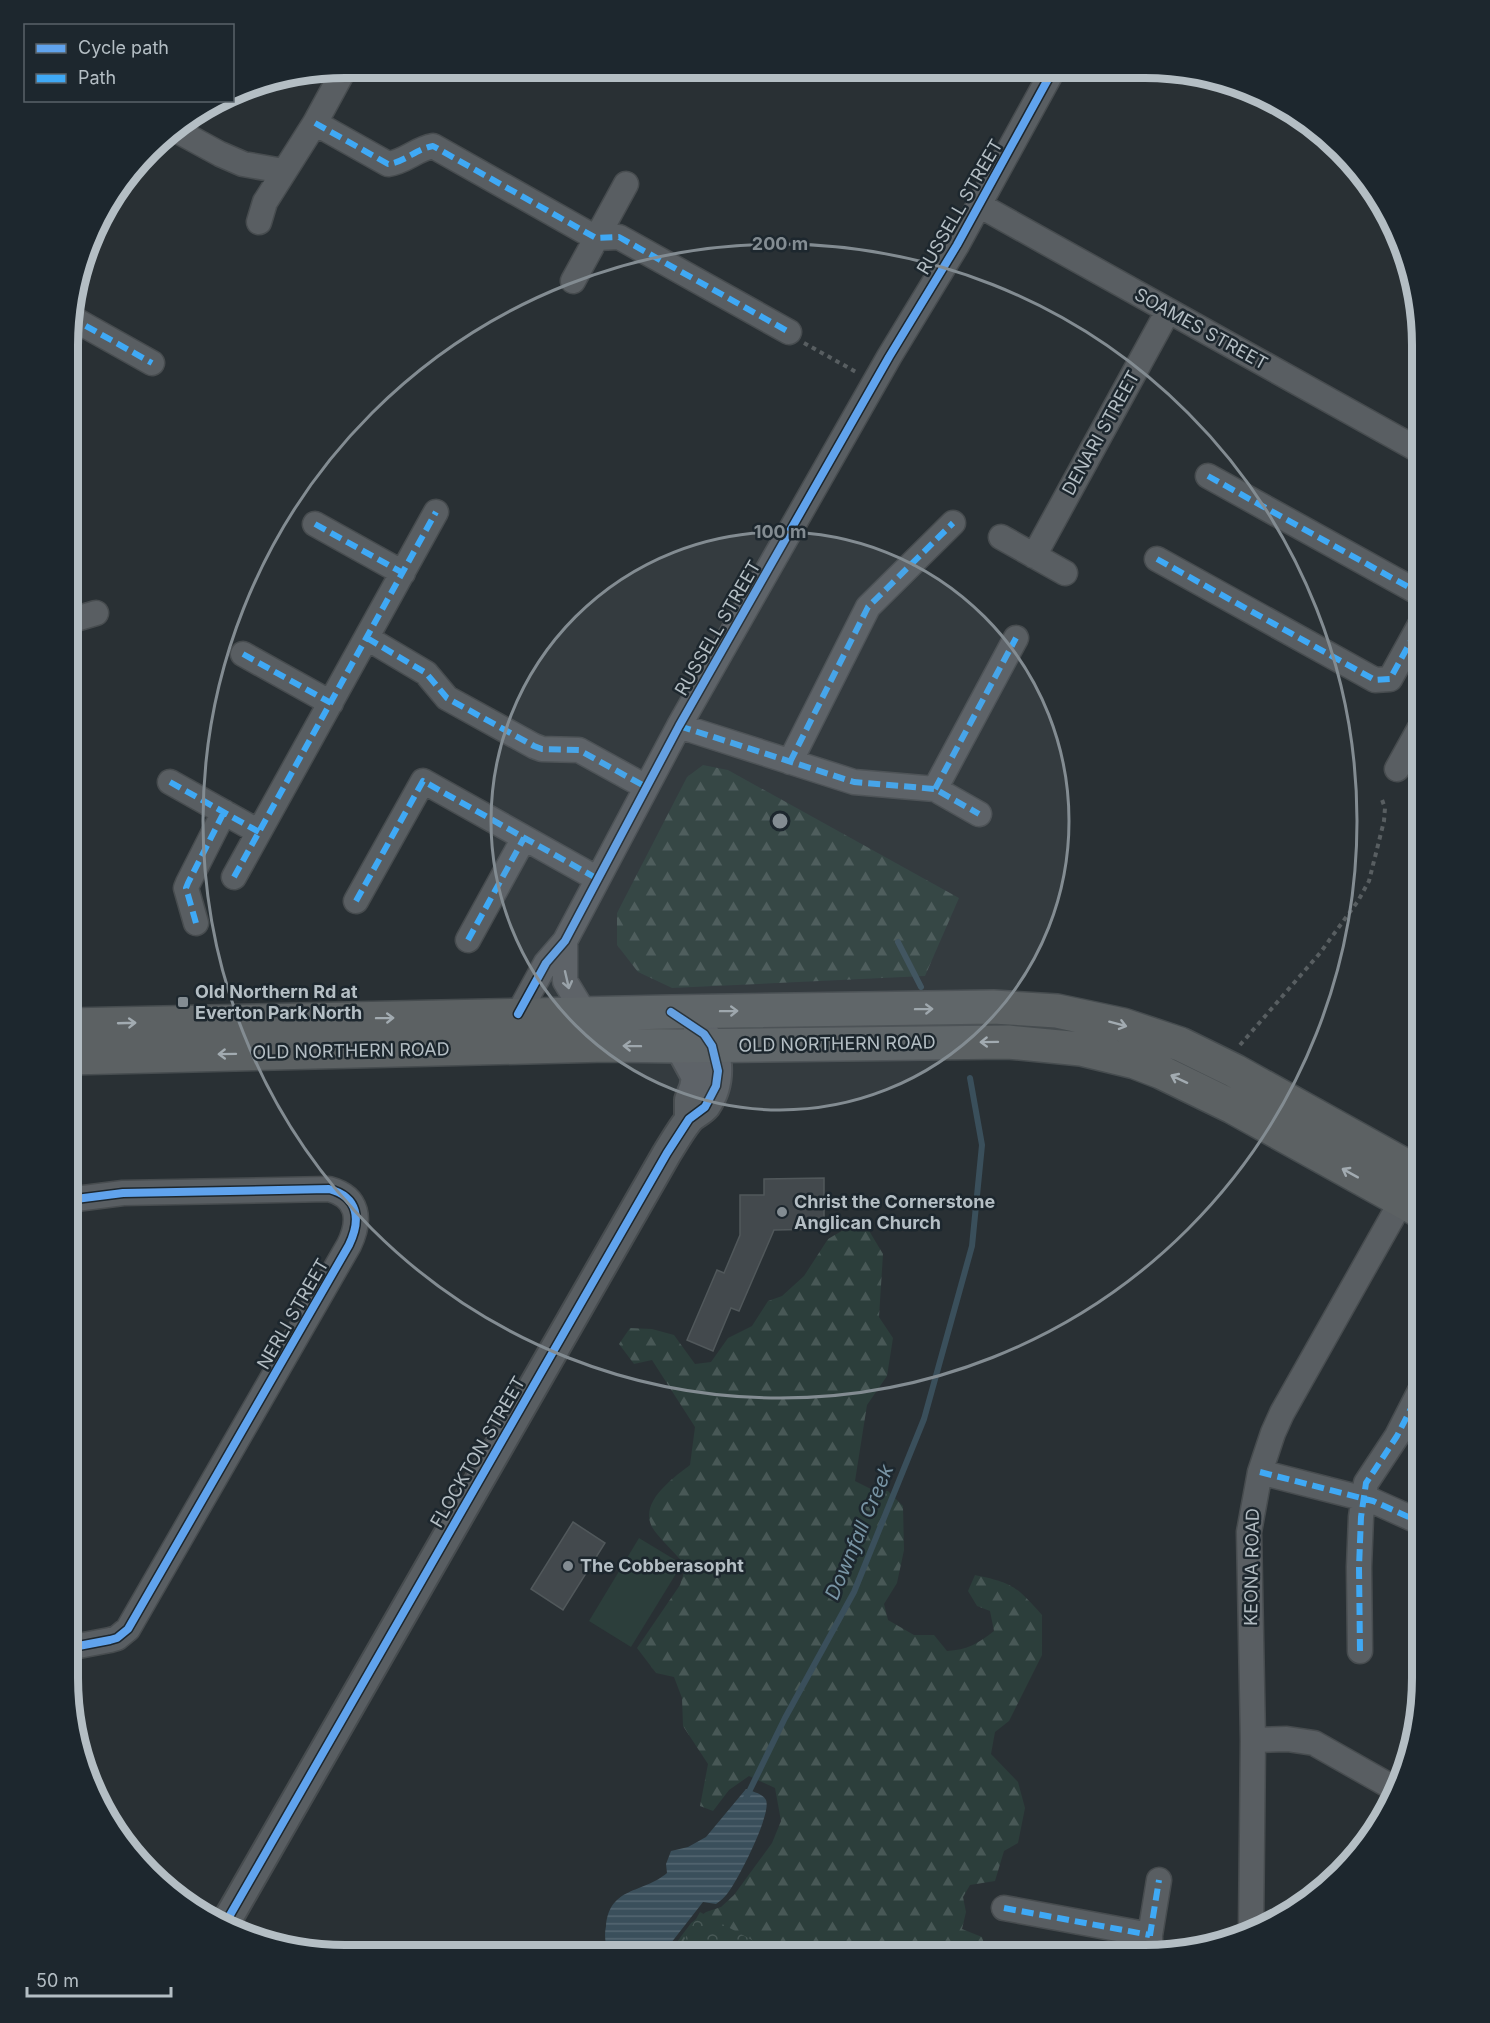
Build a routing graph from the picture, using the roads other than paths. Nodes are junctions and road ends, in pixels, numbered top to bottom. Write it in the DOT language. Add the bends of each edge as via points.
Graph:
graph roads {
  1 [pos="339,78"];
  2 [pos="1049,78"];
  3 [pos="315,123"];
  4 [pos="182,133"];
  5 [pos="283,171"];
  6 [pos="626,184"];
  7 [pos="979,206"];
  8 [pos="259,222"];
  9 [pos="596,238"];
  10 [pos="573,281"];
  11 [pos="1168,311"];
  12 [pos="79,322"];
  13 [pos="789,332"];
  14 [pos="152,363"];
  15 [pos="1412,446"];
  16 [pos="1208,476"];
  17 [pos="436,512"];
  18 [pos="953,523"];
  19 [pos="315,524"];
  20 [pos="1001,537"];
  21 [pos="1034,556"];
  22 [pos="1158,559"];
  23 [pos="403,573"];
  24 [pos="1065,573"];
  25 [pos="1412,589"];
  26 [pos="96,613"];
  27 [pos="78,618"];
  28 [pos="367,638"];
  29 [pos="1016,638"];
  30 [pos="1412,639"];
  31 [pos="243,654"];
  32 [pos="331,703"];
  33 [pos="679,726"];
  34 [pos="1412,742"];
  35 [pos="790,762"];
  36 [pos="1397,769"];
  37 [pos="170,782"];
  38 [pos="646,787"];
  39 [pos="934,789"];
  40 [pos="224,812"];
  41 [pos="979,814"];
  42 [pos="259,832"];
  43 [pos="524,838"];
  44 [pos="234,877"];
  45 [pos="596,878"];
  46 [pos="356,901"];
  47 [pos="196,923"];
  48 [pos="468,940"];
  49 [pos="565,941"];
  50 [pos="671,1012"];
  51 [pos="518,1014"];
  52 [pos="585,1014"];
  53 [pos="78,1025"];
  54 [pos="679,1046"];
  55 [pos="712,1046"];
  56 [pos="78,1058"];
  57 [pos="689,1119"];
  58 [pos="1412,1170"];
  59 [pos="78,1199"];
  60 [pos="1412,1206"];
  61 [pos="1412,1407"];
  62 [pos="1260,1472"];
  63 [pos="1363,1498"];
  64 [pos="1412,1519"];
  65 [pos="78,1646"];
  66 [pos="1360,1651"];
  67 [pos="1253,1740"];
  68 [pos="1389,1786"];
  69 [pos="1159,1880"];
  70 [pos="1005,1908"];
  71 [pos="228,1918"];
  72 [pos="1251,1923"];
  73 [pos="1150,1945"];
  1 -- 3 [label="street"];
  2 -- 7 [label="street, RUSSELL STREET"];
  3 -- 5 [label="street"];
  3 -- 9 [label="street" via="388,164 400,163 420,148 433,146"];
  4 -- 5 [label="street" via="243,164"];
  5 -- 8 [label="street" via="265,202"];
  6 -- 9 [label="street"];
  7 -- 11 [label="street, SOAMES STREET"];
  7 -- 33 [label="street, RUSSELL STREET"];
  9 -- 10 [label="street"];
  9 -- 13 [label="street" via="619,237"];
  11 -- 15 [label="street, SOAMES STREET"];
  11 -- 21 [label="street, DENARI STREET"];
  12 -- 14 [label="street"];
  16 -- 25 [label="street"];
  17 -- 23 [label="street"];
  18 -- 35 [label="street" via="868,607"];
  19 -- 23 [label="street"];
  20 -- 21 [label="street"];
  21 -- 24 [label="street"];
  22 -- 30 [label="street" via="1375,680 1390,680"];
  23 -- 28 [label="street"];
  26 -- 27 [label="street"];
  28 -- 32 [label="street"];
  28 -- 38 [label="street" via="426,673 447,698 534,746 579,750"];
  29 -- 39 [label="street"];
  31 -- 32 [label="street"];
  32 -- 42 [label="street"];
  33 -- 35 [label="street"];
  33 -- 38 [label="street, RUSSELL STREET"];
  34 -- 36 [label="street"];
  35 -- 39 [label="street" via="854,782"];
  37 -- 40 [label="street"];
  38 -- 45 [label="street, RUSSELL STREET"];
  39 -- 41 [label="street"];
  40 -- 42 [label="street"];
  40 -- 47 [label="street" via="186,888"];
  42 -- 44 [label="street"];
  43 -- 45 [label="street"];
  43 -- 46 [label="street" via="423,781"];
  43 -- 48 [label="street"];
  45 -- 49 [label="street, RUSSELL STREET"];
  49 -- 51 [label="street, RUSSELL STREET" via="546,963"];
  49 -- 52 [label="street, RUSSELL STREET, one-way" via="566,981"];
  50 -- 52 [label="highway, OLD NORTHERN ROAD"];
  50 -- 55 [label="street" via="701,1031"];
  50 -- 58 [label="highway, OLD NORTHERN ROAD, one-way" via="993,1007 1091,1017 1150,1033 1210,1058"];
  51 -- 52 [label="highway, OLD NORTHERN ROAD"];
  53 -- 51 [label="highway, OLD NORTHERN ROAD, one-way"];
  54 -- 55 [label="highway, OLD NORTHERN ROAD"];
  54 -- 56 [label="highway, OLD NORTHERN ROAD, one-way"];
  54 -- 57 [label="street, FLOCKTON STREET" via="696,1077 689,1100"];
  55 -- 57 [label="street, FLOCKTON STREET" via="717,1062 716,1086 705,1107"];
  60 -- 55 [label="highway, OLD NORTHERN ROAD, one-way" via="1195,1087 1110,1055 1008,1042"];
  57 -- 71 [label="street, FLOCKTON STREET"];
  59 -- 65 [label="street, NERLI STREET" via="123,1193 329,1189 346,1197 357,1214 350,1245 128,1629 110,1640"];
  60 -- 62 [label="street, KEONA ROAD" via="1282,1413"];
  61 -- 63 [label="street" via="1393,1444 1369,1477"];
  62 -- 63 [label="street"];
  62 -- 67 [label="street, KEONA ROAD" via="1249,1532"];
  63 -- 64 [label="street"];
  63 -- 66 [label="street"];
  67 -- 68 [label="street" via="1314,1743"];
  67 -- 72 [label="street, KEONA ROAD"];
  69 -- 73 [label="street"];
  70 -- 73 [label="street"];
}
